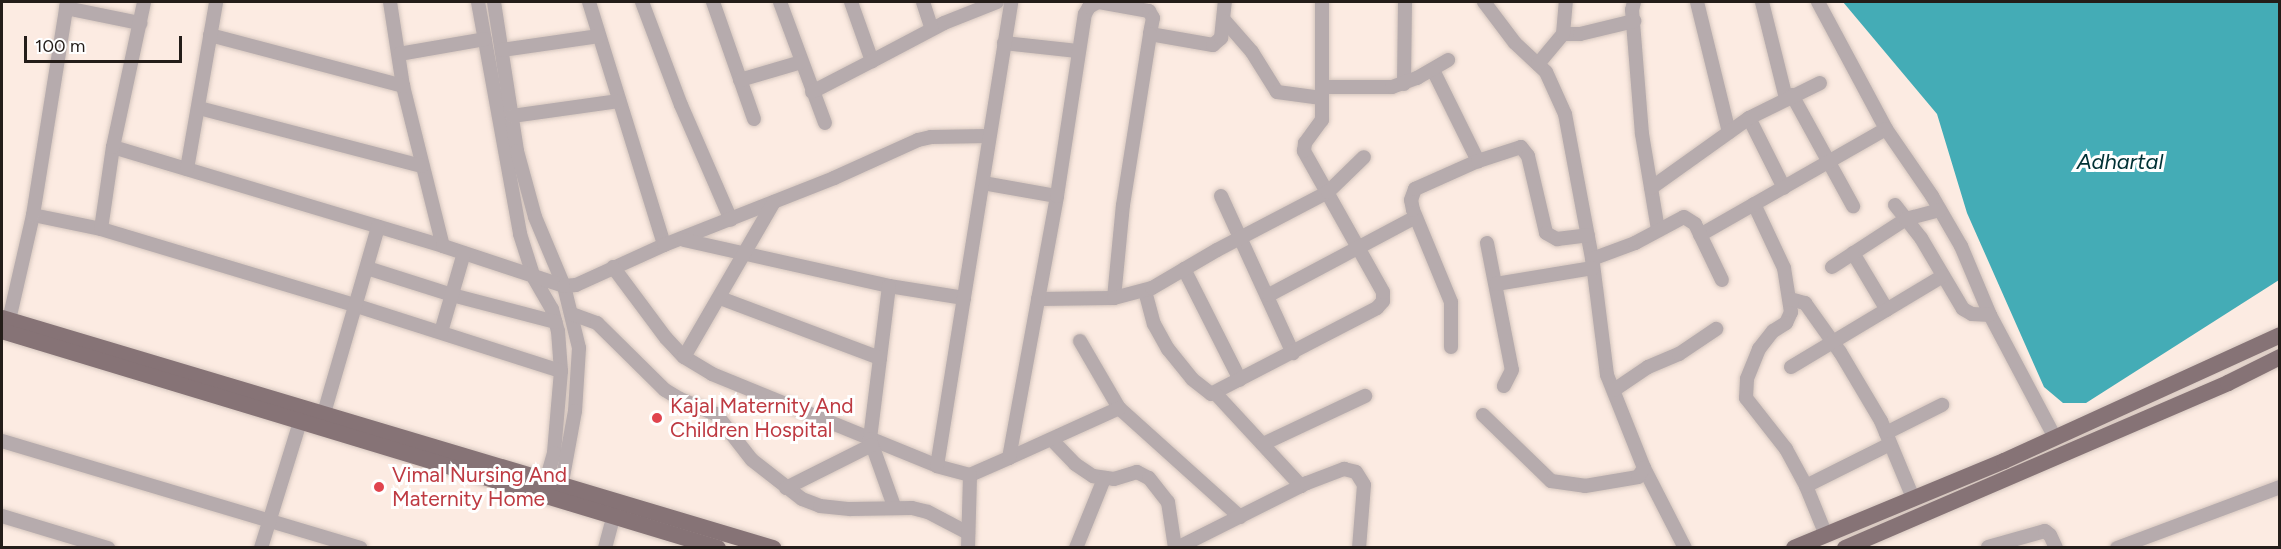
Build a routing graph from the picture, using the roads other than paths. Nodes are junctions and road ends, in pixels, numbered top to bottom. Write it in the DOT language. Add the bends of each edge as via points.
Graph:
graph roads {
  1 [pos="144,2"];
  2 [pos="216,2"];
  3 [pos="390,2"];
  4 [pos="478,2"];
  5 [pos="494,2"];
  6 [pos="589,2"];
  7 [pos="642,2"];
  8 [pos="713,2"];
  9 [pos="780,2"];
  10 [pos="851,2"];
  11 [pos="923,2"];
  12 [pos="997,2"];
  13 [pos="1011,2"];
  14 [pos="1099,2"];
  15 [pos="1225,2"];
  16 [pos="1322,2"];
  17 [pos="1405,2"];
  18 [pos="1484,2"];
  19 [pos="1566,2"];
  20 [pos="1634,2"];
  21 [pos="1697,2"];
  22 [pos="1762,2"];
  23 [pos="1818,2"];
  24 [pos="67,5"];
  25 [pos="1225,21"];
  26 [pos="1634,21"];
  27 [pos="140,23"];
  28 [pos="932,29"];
  29 [pos="1150,34"];
  30 [pos="1563,34"];
  31 [pos="210,35"];
  32 [pos="599,36"];
  33 [pos="485,39"];
  34 [pos="1004,43"];
  35 [pos="502,50"];
  36 [pos="1078,51"];
  37 [pos="399,54"];
  38 [pos="873,60"];
  39 [pos="1448,60"];
  40 [pos="801,62"];
  41 [pos="1538,64"];
  42 [pos="1433,70"];
  43 [pos="740,80"];
  44 [pos="1820,83"];
  45 [pos="1404,84"];
  46 [pos="403,86"];
  47 [pos="812,92"];
  48 [pos="1322,92"];
  49 [pos="1789,96"];
  50 [pos="619,101"];
  51 [pos="199,108"];
  52 [pos="512,116"];
  53 [pos="1749,118"];
  54 [pos="754,119"];
  55 [pos="825,123"];
  56 [pos="1886,129"];
  57 [pos="1729,132"];
  58 [pos="988,136"];
  59 [pos="113,147"];
  60 [pos="1364,157"];
  61 [pos="1478,161"];
  62 [pos="1828,162"];
  63 [pos="422,166"];
  64 [pos="187,169"];
  65 [pos="982,183"];
  66 [pos="1651,188"];
  67 [pos="1784,188"];
  68 [pos="1328,192"];
  69 [pos="1057,196"];
  70 [pos="1221,196"];
  71 [pos="774,202"];
  72 [pos="1754,204"];
  73 [pos="1895,205"];
  74 [pos="1853,206"];
  75 [pos="1940,210"];
  76 [pos="33,215"];
  77 [pos="1416,218"];
  78 [pos="1906,219"];
  79 [pos="731,220"];
  80 [pos="378,227"];
  81 [pos="101,229"];
  82 [pos="1658,230"];
  83 [pos="1588,235"];
  84 [pos="1700,235"];
  85 [pos="1240,238"];
  86 [pos="684,240"];
  87 [pos="1487,243"];
  88 [pos="664,245"];
  89 [pos="443,246"];
  90 [pos="1359,249"];
  91 [pos="464,253"];
  92 [pos="745,253"];
  93 [pos="1853,253"];
  94 [pos="1593,264"];
  95 [pos="613,267"];
  96 [pos="1832,267"];
  97 [pos="367,268"];
  98 [pos="1184,269"];
  99 [pos="1942,276"];
  100 [pos="534,278"];
  101 [pos="1722,280"];
  102 [pos="1496,284"];
  103 [pos="564,286"];
  104 [pos="889,286"];
  105 [pos="1145,291"];
  106 [pos="1269,295"];
  107 [pos="452,296"];
  108 [pos="720,298"];
  109 [pos="964,298"];
  110 [pos="1114,298"];
  111 [pos="1038,299"];
  112 [pos="1790,299"];
  113 [pos="357,306"];
  114 [pos="1887,310"];
  115 [pos="572,314"];
  116 [pos="1990,315"];
  117 [pos="556,322"];
  118 [pos="4,323"];
  119 [pos="1716,329"];
  120 [pos="441,332"];
  121 [pos="2280,335"];
  122 [pos="1080,341"];
  123 [pos="1833,343"];
  124 [pos="1451,347"];
  125 [pos="1293,353"];
  126 [pos="684,357"];
  127 [pos="2280,357"];
  128 [pos="880,358"];
  129 [pos="1791,367"];
  130 [pos="561,371"];
  131 [pos="1240,380"];
  132 [pos="1504,386"];
  133 [pos="1614,390"];
  134 [pos="1215,393"];
  135 [pos="1365,396"];
  136 [pos="1942,405"];
  137 [pos="1119,408"];
  138 [pos="324,413"];
  139 [pos="303,414"];
  140 [pos="1483,414"];
  141 [pos="1888,438"];
  142 [pos="2055,438"];
  143 [pos="1052,440"];
  144 [pos="2,441"];
  145 [pos="871,442"];
  146 [pos="1263,444"];
  147 [pos="1009,458"];
  148 [pos="2016,464"];
  149 [pos="937,466"];
  150 [pos="1644,468"];
  151 [pos="970,475"];
  152 [pos="1104,480"];
  153 [pos="1301,486"];
  154 [pos="1806,486"];
  155 [pos="2280,487"];
  156 [pos="786,488"];
  157 [pos="553,490"];
  158 [pos="1913,498"];
  159 [pos="894,506"];
  160 [pos="2,516"];
  161 [pos="615,516"];
  162 [pos="1240,517"];
  163 [pos="269,522"];
  164 [pos="968,533"];
  165 [pos="1826,535"];
  166 [pos="1988,547"];
  167 [pos="108,548"];
  168 [pos="261,548"];
  169 [pos="360,548"];
  170 [pos="605,548"];
  171 [pos="718,548"];
  172 [pos="773,548"];
  173 [pos="968,548"];
  174 [pos="1076,548"];
  175 [pos="1176,548"];
  176 [pos="1359,548"];
  177 [pos="1685,548"];
  178 [pos="1794,548"];
  179 [pos="1845,548"];
  180 [pos="2056,548"];
  181 [pos="2117,548"];
  1 -- 27 [label="street"];
  2 -- 31 [label="street"];
  3 -- 37 [label="street"];
  4 -- 33 [label="street"];
  5 -- 35 [label="street"];
  6 -- 32 [label="street"];
  7 -- 79 [label="street"];
  8 -- 43 [label="street"];
  9 -- 40 [label="street"];
  10 -- 38 [label="street"];
  11 -- 28 [label="street"];
  12 -- 28 [label="street"];
  13 -- 34 [label="street"];
  14 -- 29 [label="street" via="1149,11 1153,18"];
  14 -- 36 [label="street" via="1085,14"];
  15 -- 25 [label="street"];
  16 -- 48 [label="street"];
  17 -- 45 [label="street"];
  18 -- 41 [label="street" via="1515,43"];
  19 -- 30 [label="street"];
  20 -- 26 [label="street"];
  21 -- 57 [label="street"];
  22 -- 49 [label="street"];
  23 -- 56 [label="street"];
  24 -- 27 [label="street"];
  24 -- 76 [label="street"];
  25 -- 29 [label="street" via="1221,38 1213,45"];
  25 -- 48 [label="street" via="1258,60 1277,92"];
  26 -- 30 [label="street" via="1580,34"];
  26 -- 66 [label="street" via="1642,135"];
  27 -- 59 [label="street"];
  28 -- 38 [label="street"];
  29 -- 110 [label="street" via="1123,205"];
  30 -- 41 [label="street"];
  31 -- 46 [label="street"];
  31 -- 51 [label="street"];
  32 -- 35 [label="street"];
  32 -- 50 [label="street"];
  33 -- 37 [label="street"];
  33 -- 100 [label="street" via="520,234"];
  34 -- 36 [label="street"];
  34 -- 58 [label="street"];
  35 -- 52 [label="street"];
  36 -- 69 [label="street"];
  37 -- 46 [label="street"];
  38 -- 47 [label="street"];
  39 -- 42 [label="street"];
  40 -- 43 [label="street"];
  40 -- 47 [label="street"];
  41 -- 83 [label="street" via="1546,72 1565,114"];
  42 -- 45 [label="street"];
  42 -- 61 [label="street"];
  43 -- 54 [label="street"];
  44 -- 49 [label="street"];
  45 -- 48 [label="street"];
  46 -- 63 [label="street"];
  47 -- 55 [label="street"];
  48 -- 68 [label="street" via="1320,126 1303,147"];
  49 -- 53 [label="street"];
  49 -- 62 [label="street"];
  50 -- 52 [label="street"];
  50 -- 88 [label="street"];
  51 -- 63 [label="street"];
  51 -- 64 [label="street"];
  52 -- 103 [label="street" via="535,217"];
  53 -- 57 [label="street"];
  53 -- 67 [label="street"];
  56 -- 62 [label="street"];
  56 -- 75 [label="street"];
  57 -- 66 [label="street"];
  58 -- 65 [label="street"];
  58 -- 71 [label="street" via="918,140"];
  59 -- 64 [label="street"];
  59 -- 81 [label="street"];
  60 -- 68 [label="street"];
  61 -- 77 [label="street" via="1415,189 1411,200"];
  61 -- 83 [label="street" via="1521,147 1528,156 1546,233 1557,239"];
  62 -- 67 [label="street"];
  62 -- 74 [label="street"];
  63 -- 89 [label="street"];
  64 -- 80 [label="street"];
  65 -- 69 [label="street"];
  65 -- 109 [label="street"];
  66 -- 82 [label="street"];
  67 -- 72 [label="street"];
  68 -- 85 [label="street"];
  68 -- 90 [label="street"];
  69 -- 111 [label="street"];
  70 -- 85 [label="street"];
  71 -- 79 [label="street"];
  71 -- 92 [label="street"];
  72 -- 84 [label="street"];
  72 -- 112 [label="street" via="1784,268"];
  73 -- 78 [label="street"];
  75 -- 78 [label="street"];
  75 -- 116 [label="street" via="1961,246"];
  76 -- 81 [label="street"];
  76 -- 118 [label="street"];
  77 -- 90 [label="street"];
  77 -- 124 [label="street" via="1449,293"];
  78 -- 93 [label="street"];
  78 -- 99 [label="street"];
  79 -- 86 [label="street"];
  80 -- 89 [label="street"];
  80 -- 97 [label="street"];
  81 -- 113 [label="street"];
  82 -- 84 [label="street" via="1684,217 1692,221"];
  82 -- 94 [label="street"];
  83 -- 94 [label="street"];
  84 -- 101 [label="street"];
  85 -- 98 [label="street"];
  85 -- 106 [label="street"];
  86 -- 88 [label="street"];
  86 -- 92 [label="street"];
  87 -- 102 [label="street"];
  88 -- 95 [label="street"];
  89 -- 91 [label="street"];
  90 -- 106 [label="street"];
  90 -- 125 [label="street" via="1383,292 1383,301 1377,308"];
  91 -- 100 [label="street"];
  91 -- 107 [label="street"];
  92 -- 104 [label="street"];
  92 -- 108 [label="street"];
  93 -- 96 [label="street"];
  93 -- 114 [label="street"];
  94 -- 102 [label="street"];
  94 -- 133 [label="street" via="1607,375"];
  95 -- 103 [label="street" via="576,285"];
  95 -- 126 [label="street"];
  97 -- 107 [label="street"];
  97 -- 113 [label="street"];
  98 -- 105 [label="street"];
  98 -- 131 [label="street"];
  99 -- 114 [label="street"];
  99 -- 116 [label="street" via="1963,309"];
  100 -- 103 [label="street"];
  100 -- 117 [label="street"];
  102 -- 132 [label="street" via="1512,370"];
  103 -- 115 [label="street"];
  104 -- 109 [label="street"];
  104 -- 128 [label="street"];
  105 -- 110 [label="street"];
  105 -- 134 [label="street" via="1154,324 1168,349 1202,389"];
  106 -- 125 [label="street"];
  107 -- 117 [label="street"];
  107 -- 120 [label="street"];
  108 -- 126 [label="street"];
  108 -- 128 [label="street"];
  109 -- 149 [label="street"];
  110 -- 111 [label="street"];
  111 -- 147 [label="street"];
  112 -- 123 [label="street" via="1804,303"];
  112 -- 154 [label="street" via="1790,318 1767,337 1755,357 1747,379 1746,398 1786,449"];
  113 -- 120 [label="street"];
  113 -- 138 [label="street"];
  114 -- 123 [label="street"];
  115 -- 156 [label="street" via="597,323 665,390 716,414 752,460"];
  115 -- 157 [label="street" via="579,373"];
  116 -- 142 [label="street"];
  117 -- 130 [label="street"];
  118 -- 139 [label="main road"];
  119 -- 133 [label="street"];
  120 -- 130 [label="street"];
  121 -- 142 [label="main road"];
  122 -- 137 [label="street"];
  123 -- 129 [label="street"];
  123 -- 141 [label="street"];
  125 -- 131 [label="street"];
  126 -- 145 [label="street" via="712,374"];
  127 -- 148 [label="main road" via="2228,382"];
  128 -- 145 [label="street"];
  130 -- 157 [label="street"];
  131 -- 134 [label="street"];
  133 -- 150 [label="street"];
  134 -- 146 [label="street"];
  135 -- 146 [label="street"];
  136 -- 141 [label="street"];
  137 -- 143 [label="street"];
  137 -- 162 [label="street"];
  138 -- 139 [label="main road"];
  138 -- 157 [label="main road"];
  139 -- 157 [label="main road"];
  139 -- 163 [label="street"];
  140 -- 150 [label="street" via="1551,481 1585,486 1638,477"];
  141 -- 154 [label="street"];
  141 -- 158 [label="street"];
  142 -- 148 [label="main road"];
  143 -- 147 [label="street"];
  143 -- 152 [label="street" via="1075,464"];
  144 -- 163 [label="street"];
  145 -- 149 [label="street"];
  145 -- 156 [label="street"];
  145 -- 159 [label="street"];
  146 -- 153 [label="street"];
  147 -- 151 [label="street"];
  148 -- 158 [label="main road"];
  148 -- 179 [label="main road"];
  149 -- 151 [label="street"];
  150 -- 177 [label="street"];
  151 -- 164 [label="street"];
  152 -- 174 [label="street"];
  152 -- 175 [label="street" via="1133,472 1149,478 1168,502"];
  153 -- 162 [label="street"];
  153 -- 176 [label="street" via="1344,469 1360,476 1365,495"];
  154 -- 165 [label="street"];
  155 -- 181 [label="street"];
  156 -- 159 [label="street" via="820,506"];
  157 -- 161 [label="main road"];
  157 -- 172 [label="main road"];
  158 -- 165 [label="main road"];
  159 -- 164 [label="street" via="928,512"];
  160 -- 167 [label="street"];
  161 -- 170 [label="street"];
  161 -- 171 [label="main road"];
  162 -- 175 [label="street"];
  163 -- 168 [label="street"];
  163 -- 169 [label="street"];
  164 -- 173 [label="street"];
  165 -- 178 [label="main road"];
  166 -- 180 [label="street" via="2045,531"];
}
